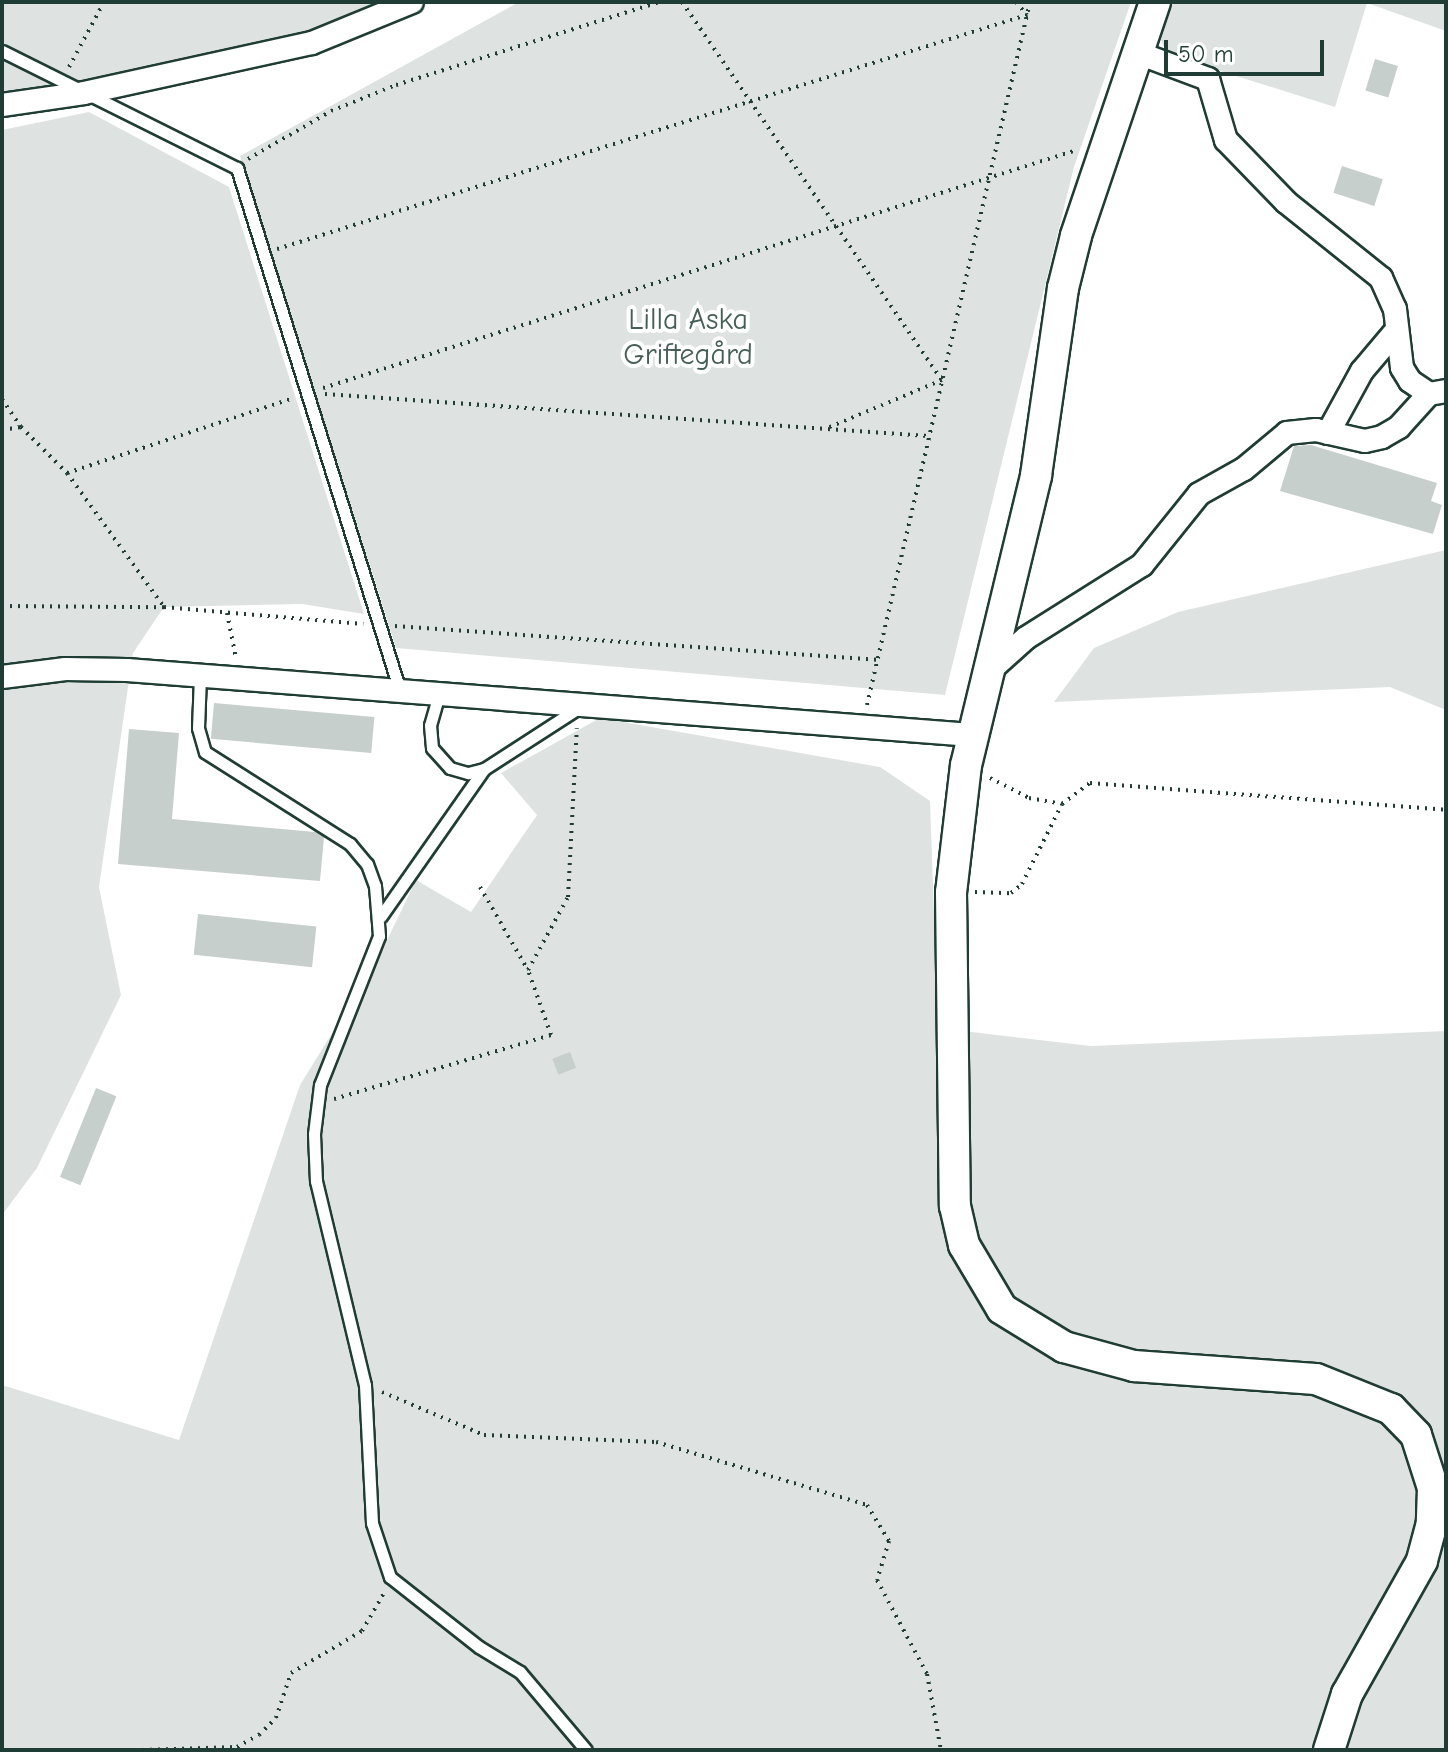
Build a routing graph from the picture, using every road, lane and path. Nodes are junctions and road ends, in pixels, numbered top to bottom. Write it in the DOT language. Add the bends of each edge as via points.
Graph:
graph roads {
  1 [pos="104,2"];
  2 [pos="412,2"];
  3 [pos="659,2"];
  4 [pos="682,2"];
  5 [pos="1016,2"];
  6 [pos="1030,2"];
  7 [pos="1155,2"];
  8 [pos="1027,15"];
  9 [pos="2,51"];
  10 [pos="1138,53"];
  11 [pos="63,82"];
  12 [pos="84,93"];
  13 [pos="750,101"];
  14 [pos="2,105"];
  15 [pos="1108,141"];
  16 [pos="237,168"];
  17 [pos="989,178"];
  18 [pos="836,226"];
  19 [pos="265,253"];
  20 [pos="1395,332"];
  21 [pos="942,380"];
  22 [pos="1438,392"];
  23 [pos="308,393"];
  24 [pos="2,399"];
  25 [pos="21,427"];
  26 [pos="825,429"];
  27 [pos="2,430"];
  28 [pos="1328,433"];
  29 [pos="929,436"];
  30 [pos="67,473"];
  31 [pos="2,606"];
  32 [pos="164,607"];
  33 [pos="227,613"];
  34 [pos="380,625"];
  35 [pos="877,660"];
  36 [pos="986,673"];
  37 [pos="200,676"];
  38 [pos="2,677"];
  39 [pos="240,679"];
  40 [pos="400,691"];
  41 [pos="439,694"];
  42 [pos="589,705"];
  43 [pos="862,729"];
  44 [pos="972,735"];
  45 [pos="966,765"];
  46 [pos="484,769"];
  47 [pos="1062,804"];
  48 [pos="1446,810"];
  49 [pos="480,887"];
  50 [pos="951,892"];
  51 [pos="381,916"];
  52 [pos="528,970"];
  53 [pos="317,1105"];
  54 [pos="365,1385"];
  55 [pos="390,1577"];
  56 [pos="142,1750"];
  57 [pos="586,1750"];
  58 [pos="941,1750"];
  59 [pos="1329,1750"];
  1 -- 11 [label="path"];
  2 -- 12 [label="street" via="312,43"];
  3 -- 16 [label="path" via="396,85 331,111"];
  4 -- 13 [label="path"];
  5 -- 8 [label="path"];
  6 -- 8 [label="path"];
  7 -- 10 [label="street"];
  8 -- 13 [label="path"];
  8 -- 17 [label="path"];
  9 -- 11 [label="lane"];
  10 -- 15 [label="street"];
  10 -- 20 [label="street" via="1208,79 1226,140 1293,208 1381,278 1391,293"];
  11 -- 12 [label="lane"];
  12 -- 14 [label="street"];
  12 -- 16 [label="lane"];
  13 -- 18 [label="path"];
  13 -- 19 [label="path"];
  15 -- 17 [label="path"];
  15 -- 36 [label="street" via="1063,288 1036,476"];
  16 -- 19 [label="lane"];
  17 -- 18 [label="path"];
  17 -- 21 [label="path"];
  18 -- 21 [label="path"];
  18 -- 23 [label="path"];
  19 -- 23 [label="lane"];
  20 -- 22 [label="street" via="1410,381"];
  20 -- 28 [label="street" via="1362,371"];
  21 -- 26 [label="path"];
  21 -- 29 [label="path"];
  22 -- 28 [label="street" via="1382,437 1365,441"];
  23 -- 26 [label="path"];
  23 -- 30 [label="path"];
  23 -- 34 [label="lane"];
  24 -- 25 [label="path"];
  25 -- 27 [label="path"];
  25 -- 30 [label="path"];
  26 -- 29 [label="path"];
  28 -- 36 [label="street" via="1287,433 1244,469 1217,480 1199,494 1142,565 1026,638"];
  29 -- 35 [label="path"];
  30 -- 32 [label="path"];
  31 -- 32 [label="path"];
  32 -- 33 [label="path"];
  33 -- 34 [label="path"];
  33 -- 39 [label="path"];
  34 -- 35 [label="path"];
  34 -- 40 [label="lane"];
  35 -- 43 [label="path"];
  36 -- 44 [label="street"];
  37 -- 38 [label="street" via="65,669"];
  37 -- 39 [label="street"];
  37 -- 51 [label="lane" via="198,728 205,752 350,844 367,864"];
  39 -- 40 [label="street"];
  40 -- 41 [label="street"];
  41 -- 42 [label="street"];
  41 -- 46 [label="lane" via="430,725 432,748 450,768"];
  42 -- 43 [label="street"];
  42 -- 46 [label="lane"];
  42 -- 52 [label="path" via="578,724 568,897"];
  43 -- 44 [label="street"];
  44 -- 45 [label="street"];
  45 -- 47 [label="path" via="1029,798"];
  45 -- 50 [label="street"];
  46 -- 51 [label="lane"];
  47 -- 48 [label="path" via="1078,787 1105,780"];
  47 -- 50 [label="path" via="1029,873 1011,893"];
  49 -- 52 [label="path"];
  50 -- 59 [label="street" via="955,1206 964,1245 1002,1309 1040,1335 1095,1359 1272,1372 1357,1391 1391,1409 1416,1435 1428,1460 1432,1523 1422,1561 1347,1694"];
  51 -- 53 [label="lane" via="373,955 337,1036"];
  52 -- 53 [label="path" via="551,1035"];
  53 -- 54 [label="lane" via="316,1181"];
  54 -- 55 [label="lane" via="372,1523"];
  54 -- 58 [label="path" via="484,1435 656,1442 867,1505 889,1541 877,1580 927,1674"];
  55 -- 56 [label="path" via="362,1631 291,1673 276,1718 259,1735 237,1747"];
  55 -- 57 [label="lane" via="479,1647 520,1672"];
}
